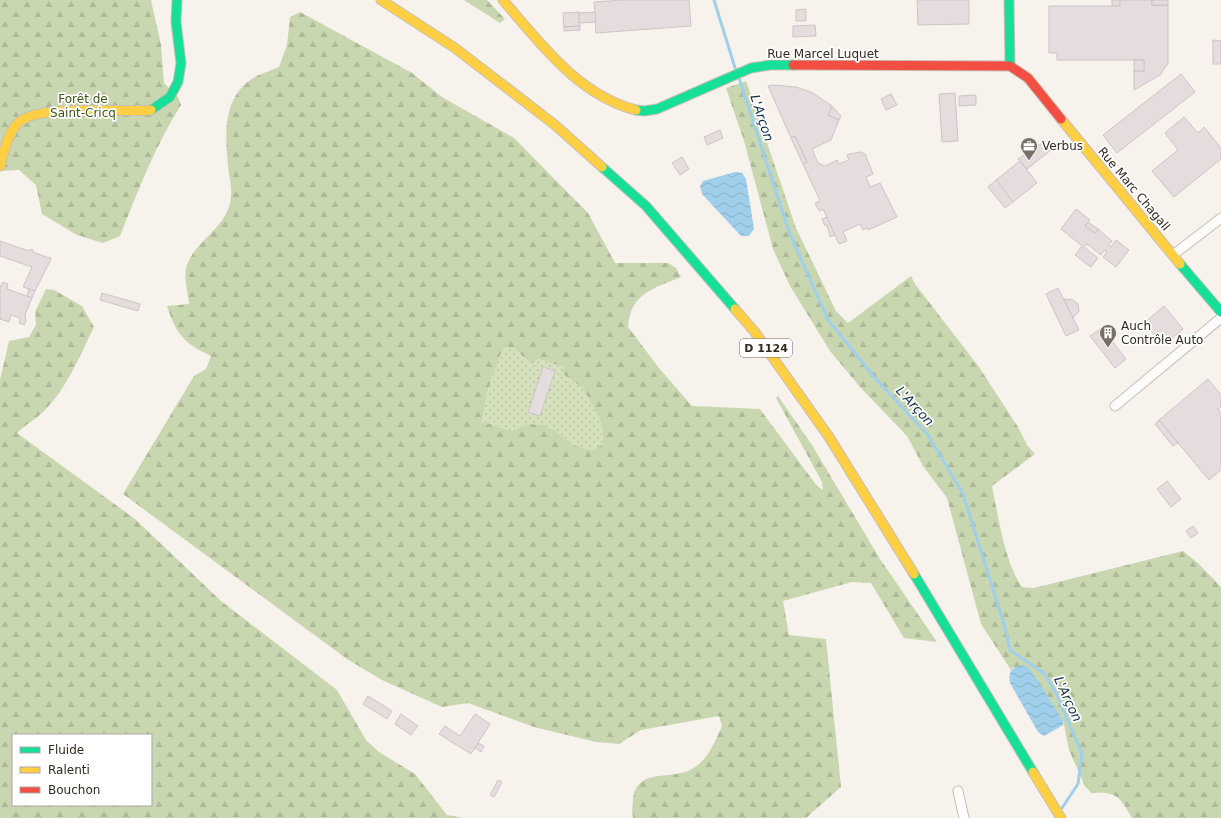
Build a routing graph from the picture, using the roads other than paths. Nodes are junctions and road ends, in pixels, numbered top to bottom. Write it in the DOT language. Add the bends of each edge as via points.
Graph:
graph roads {
  1 [pos="177,0"];
  2 [pos="381,0"];
  3 [pos="503,0"];
  4 [pos="1009,0"];
  5 [pos="1010,66"];
  6 [pos="0,166"];
  7 [pos="1221,218"];
  8 [pos="1174,255"];
  9 [pos="1221,312"];
  10 [pos="1221,318"];
  11 [pos="1115,406"];
  12 [pos="958,791"];
  13 [pos="964,818"];
  14 [pos="1061,818"];
  1 -- 6 [label="main road" via="176,22 181,63 178,82 170,97 154,110 141,112 54,111 34,114 17,123 7,142"];
  2 -- 14 [label="main road, D 1124" via="455,48 555,125 646,206 754,331 829,437 873,506"];
  3 -- 5 [label="main road, Rue Marcel Luquet" via="558,63 585,85 625,108 640,112 657,109 751,68 770,65"];
  4 -- 5 [label="main road"];
  5 -- 8 [label="main road, Rue Marc Chagall" via="1028,78"];
  7 -- 8 [label="street"];
  8 -- 9 [label="main road, Rue Marc Chagall"];
  10 -- 11 [label="street"];
  12 -- 13 [label="street"];
}
